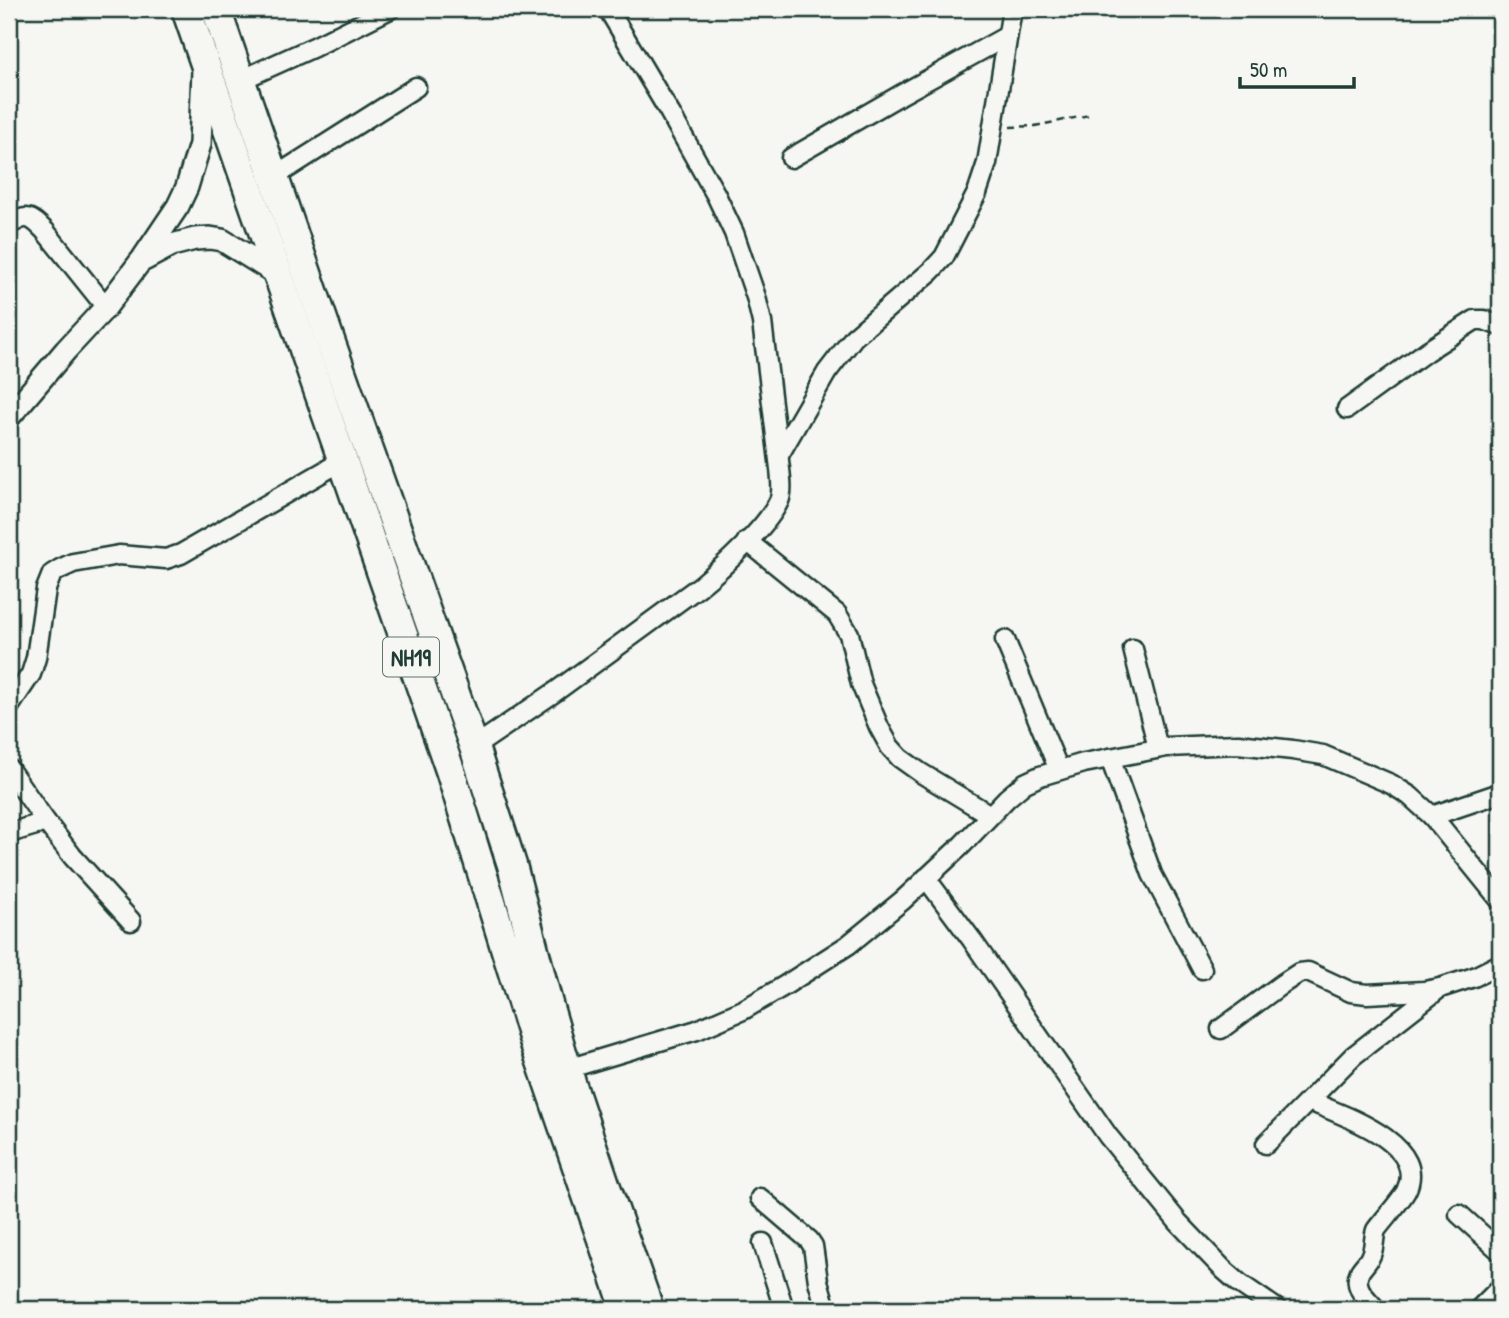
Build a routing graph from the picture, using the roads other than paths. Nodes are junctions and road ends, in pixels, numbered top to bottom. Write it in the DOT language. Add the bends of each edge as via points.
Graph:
graph roads {
  1 [pos="186,9"];
  2 [pos="216,9"];
  3 [pos="390,9"];
  4 [pos="608,9"];
  5 [pos="1012,9"];
  6 [pos="1007,36"];
  7 [pos="203,60"];
  8 [pos="241,80"];
  9 [pos="416,86"];
  10 [pos="791,158"];
  11 [pos="274,177"];
  12 [pos="9,225"];
  13 [pos="140,262"];
  14 [pos="277,274"];
  15 [pos="106,306"];
  16 [pos="1500,326"];
  17 [pos="1347,410"];
  18 [pos="9,417"];
  19 [pos="779,455"];
  20 [pos="342,461"];
  21 [pos="747,541"];
  22 [pos="1004,640"];
  23 [pos="1133,649"];
  24 [pos="9,708"];
  25 [pos="1157,748"];
  26 [pos="476,755"];
  27 [pos="1110,758"];
  28 [pos="9,769"];
  29 [pos="1059,770"];
  30 [pos="451,772"];
  31 [pos="1500,793"];
  32 [pos="990,815"];
  33 [pos="1432,816"];
  34 [pos="46,822"];
  35 [pos="9,833"];
  36 [pos="926,878"];
  37 [pos="1500,900"];
  38 [pos="131,921"];
  39 [pos="1500,964"];
  40 [pos="1202,969"];
  41 [pos="1440,988"];
  42 [pos="1221,1029"];
  43 [pos="567,1069"];
  44 [pos="1309,1101"];
  45 [pos="1266,1144"];
  46 [pos="760,1198"];
  47 [pos="1459,1214"];
  48 [pos="763,1243"];
  49 [pos="1500,1251"];
  50 [pos="1500,1288"];
  51 [pos="626,1309"];
  52 [pos="649,1309"];
  53 [pos="784,1309"];
  54 [pos="826,1309"];
  55 [pos="1277,1309"];
  56 [pos="1376,1309"];
  57 [pos="1479,1309"];
  1 -- 7 [label="highway, NH19"];
  2 -- 8 [label="highway, NH19"];
  3 -- 8 [label="street"];
  4 -- 19 [label="street" via="734,233 762,322"];
  5 -- 6 [label="street"];
  6 -- 10 [label="street"];
  6 -- 19 [label="street" via="986,163 977,192 944,257 854,337 827,372"];
  7 -- 13 [label="street" via="200,144 187,187"];
  7 -- 14 [label="highway, NH19"];
  8 -- 11 [label="highway, NH19"];
  9 -- 11 [label="street"];
  11 -- 26 [label="highway, NH19"];
  12 -- 15 [label="street" via="23,217 35,222"];
  13 -- 14 [label="street" via="173,246 210,237"];
  13 -- 15 [label="street"];
  14 -- 20 [label="highway, NH19"];
  15 -- 18 [label="street"];
  16 -- 17 [label="street" via="1475,320"];
  19 -- 21 [label="street" via="780,500"];
  20 -- 24 [label="street" via="181,554 166,559 119,555 73,563 52,574 36,659"];
  20 -- 30 [label="highway, NH19"];
  21 -- 26 [label="street" via="701,586"];
  21 -- 32 [label="street" via="837,614 849,634 861,684 890,747 921,773"];
  22 -- 29 [label="street"];
  23 -- 25 [label="street"];
  25 -- 27 [label="street"];
  25 -- 33 [label="street" via="1238,744 1324,755 1391,784"];
  26 -- 30 [label="highway"];
  26 -- 43 [label="highway, NH19" via="512,865"];
  27 -- 29 [label="street"];
  27 -- 40 [label="street" via="1152,874"];
  28 -- 34 [label="street"];
  29 -- 32 [label="street" via="1025,783"];
  30 -- 51 [label="highway, NH19" via="536,1047"];
  31 -- 33 [label="street"];
  32 -- 36 [label="street"];
  33 -- 37 [label="street"];
  34 -- 35 [label="street"];
  34 -- 38 [label="street"];
  36 -- 43 [label="street" via="848,945 743,1010 697,1030"];
  36 -- 55 [label="street" via="1108,1136 1178,1222 1223,1269"];
  39 -- 41 [label="street"];
  41 -- 42 [label="street" via="1367,994 1351,992 1308,972 1299,973"];
  41 -- 44 [label="street" via="1353,1056"];
  43 -- 52 [label="highway, NH19"];
  44 -- 45 [label="street"];
  44 -- 56 [label="street" via="1379,1133 1401,1151 1408,1167 1406,1191 1376,1230 1374,1248 1357,1281"];
  46 -- 54 [label="street" via="813,1246"];
  47 -- 49 [label="street"];
  48 -- 53 [label="street"];
  50 -- 57 [label="street"];
}
